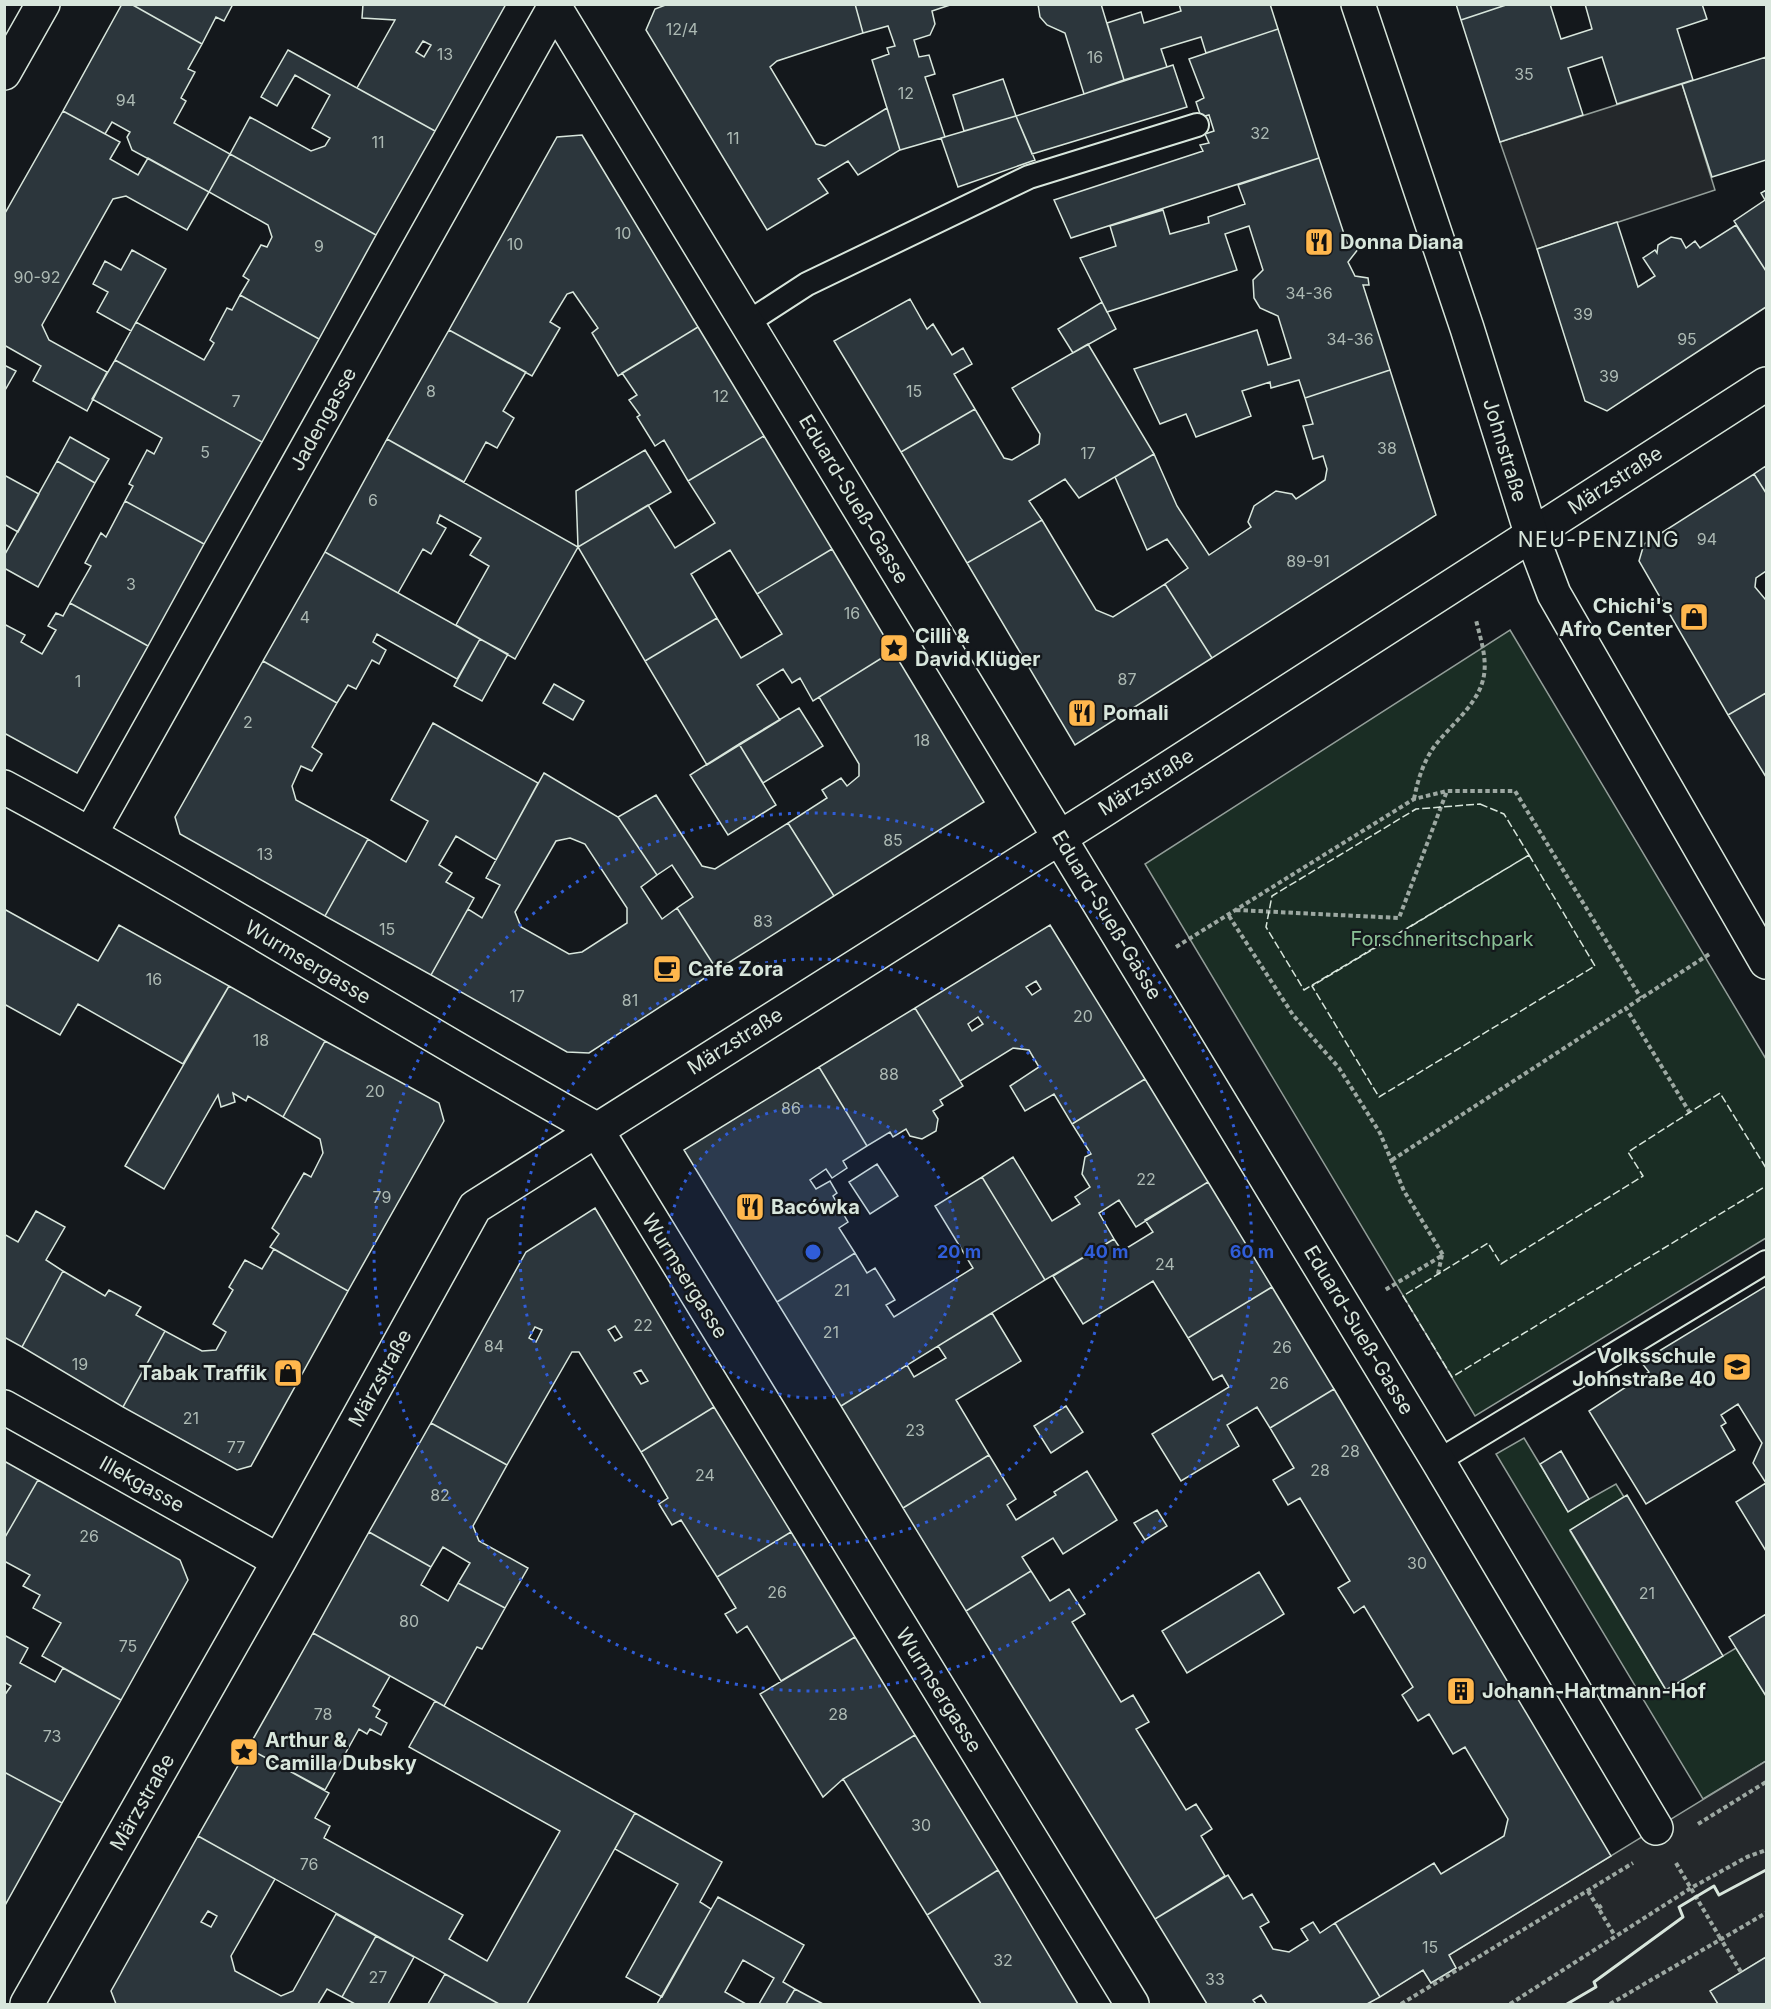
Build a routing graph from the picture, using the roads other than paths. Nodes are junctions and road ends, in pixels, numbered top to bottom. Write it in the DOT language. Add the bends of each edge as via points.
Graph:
graph roads {
  1 [pos="43,4"];
  2 [pos="1358,4"];
  3 [pos="554,5"];
  4 [pos="4,73"];
  5 [pos="1197,125"];
  6 [pos="747,323"];
  7 [pos="1767,384"];
  8 [pos="1532,536"];
  9 [pos="4,787"];
  10 [pos="91,834"];
  11 [pos="1059,837"];
  12 [pos="1767,962"];
  13 [pos="596,1130"];
  14 [pos="1767,1262"];
  15 [pos="4,1407"];
  16 [pos="1432,1451"];
  17 [pos="279,1561"];
  18 [pos="1656,1828"];
  19 [pos="27,2004"];
  20 [pos="1132,2004"];
  1 -- 4 [label="street"];
  2 -- 8 [label="street, Johnstraße"];
  3 -- 6 [label="street, Eduard-Sueß-Gasse"];
  3 -- 10 [label="street, Jadengasse"];
  5 -- 6 [label="lane" via="1029,177 807,284"];
  6 -- 11 [label="street, Eduard-Sueß-Gasse"];
  7 -- 8 [label="street, Märzstraße"];
  8 -- 11 [label="street, Märzstraße"];
  8 -- 12 [label="street, Johnstraße" via="1554,594"];
  9 -- 10 [label="street, Wurmsergasse"];
  10 -- 13 [label="street, Wurmsergasse"];
  11 -- 13 [label="street, Märzstraße"];
  11 -- 16 [label="street, Eduard-Sueß-Gasse"];
  13 -- 17 [label="street, Märzstraße" via="475,1207"];
  13 -- 20 [label="street, Wurmsergasse"];
  14 -- 16 [label="lane"];
  15 -- 17 [label="street, Illekgasse"];
  16 -- 18 [label="street, Eduard-Sueß-Gasse"];
  17 -- 19 [label="street, Märzstraße"];
}
